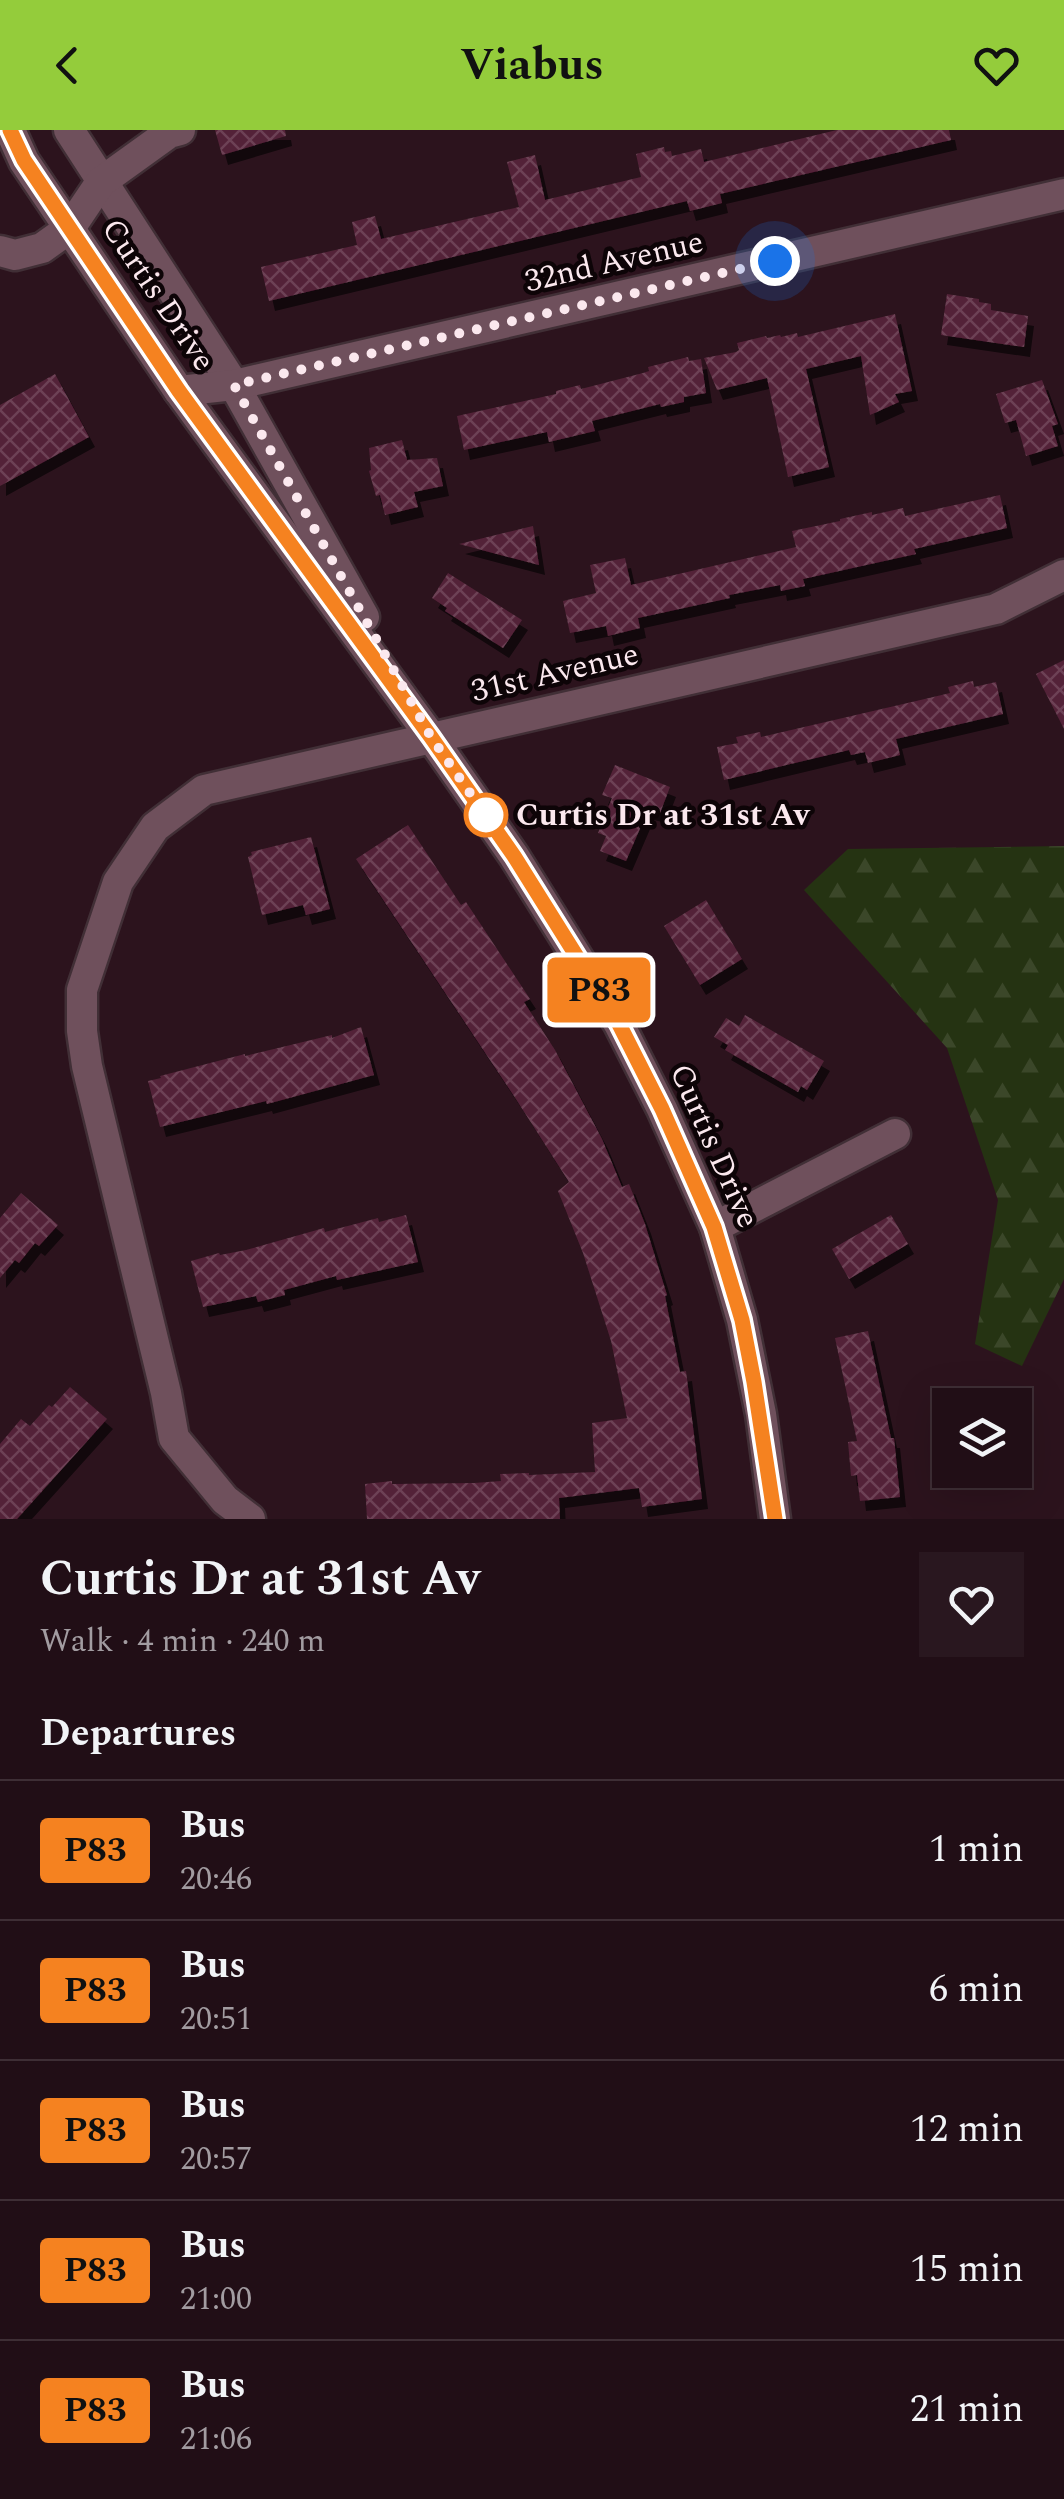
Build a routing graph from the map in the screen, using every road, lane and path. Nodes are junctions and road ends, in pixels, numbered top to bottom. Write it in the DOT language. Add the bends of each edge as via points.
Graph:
graph roads {
  1 [pos="10,130"];
  2 [pos="69,130"];
  3 [pos="180,130"];
  4 [pos="101,182"];
  5 [pos="1064,194"];
  6 [pos="70,228"];
  7 [pos="0,251"];
  8 [pos="234,385"];
  9 [pos="179,391"];
  10 [pos="1064,575"];
  11 [pos="431,737"];
  12 [pos="896,1134"];
  13 [pos="714,1227"];
  14 [pos="250,1519"];
  15 [pos="775,1519"];
  1 -- 6 [label="street, Curtis Drive"];
  2 -- 4 [label="street, Curtis Drive"];
  3 -- 4 [label="street"];
  4 -- 6 [label="street"];
  4 -- 8 [label="street, Curtis Drive"];
  5 -- 8 [label="street, 32nd Avenue"];
  6 -- 7 [label="street" via="42,248 15,255"];
  6 -- 9 [label="street, Curtis Drive"];
  8 -- 9 [label="street, 32nd Avenue"];
  8 -- 11 [label="street, Curtis Drive"];
  9 -- 11 [label="street, Curtis Drive"];
  10 -- 11 [label="street, 31st Avenue" via="996,609"];
  11 -- 13 [label="street, Curtis Drive" via="619,1024"];
  11 -- 14 [label="street, 31st Avenue" via="204,790 154,827 118,882 82,990 87,1066 174,1438 225,1500"];
  12 -- 13 [label="street"];
  13 -- 15 [label="street, Curtis Drive" via="746,1339"];
}
